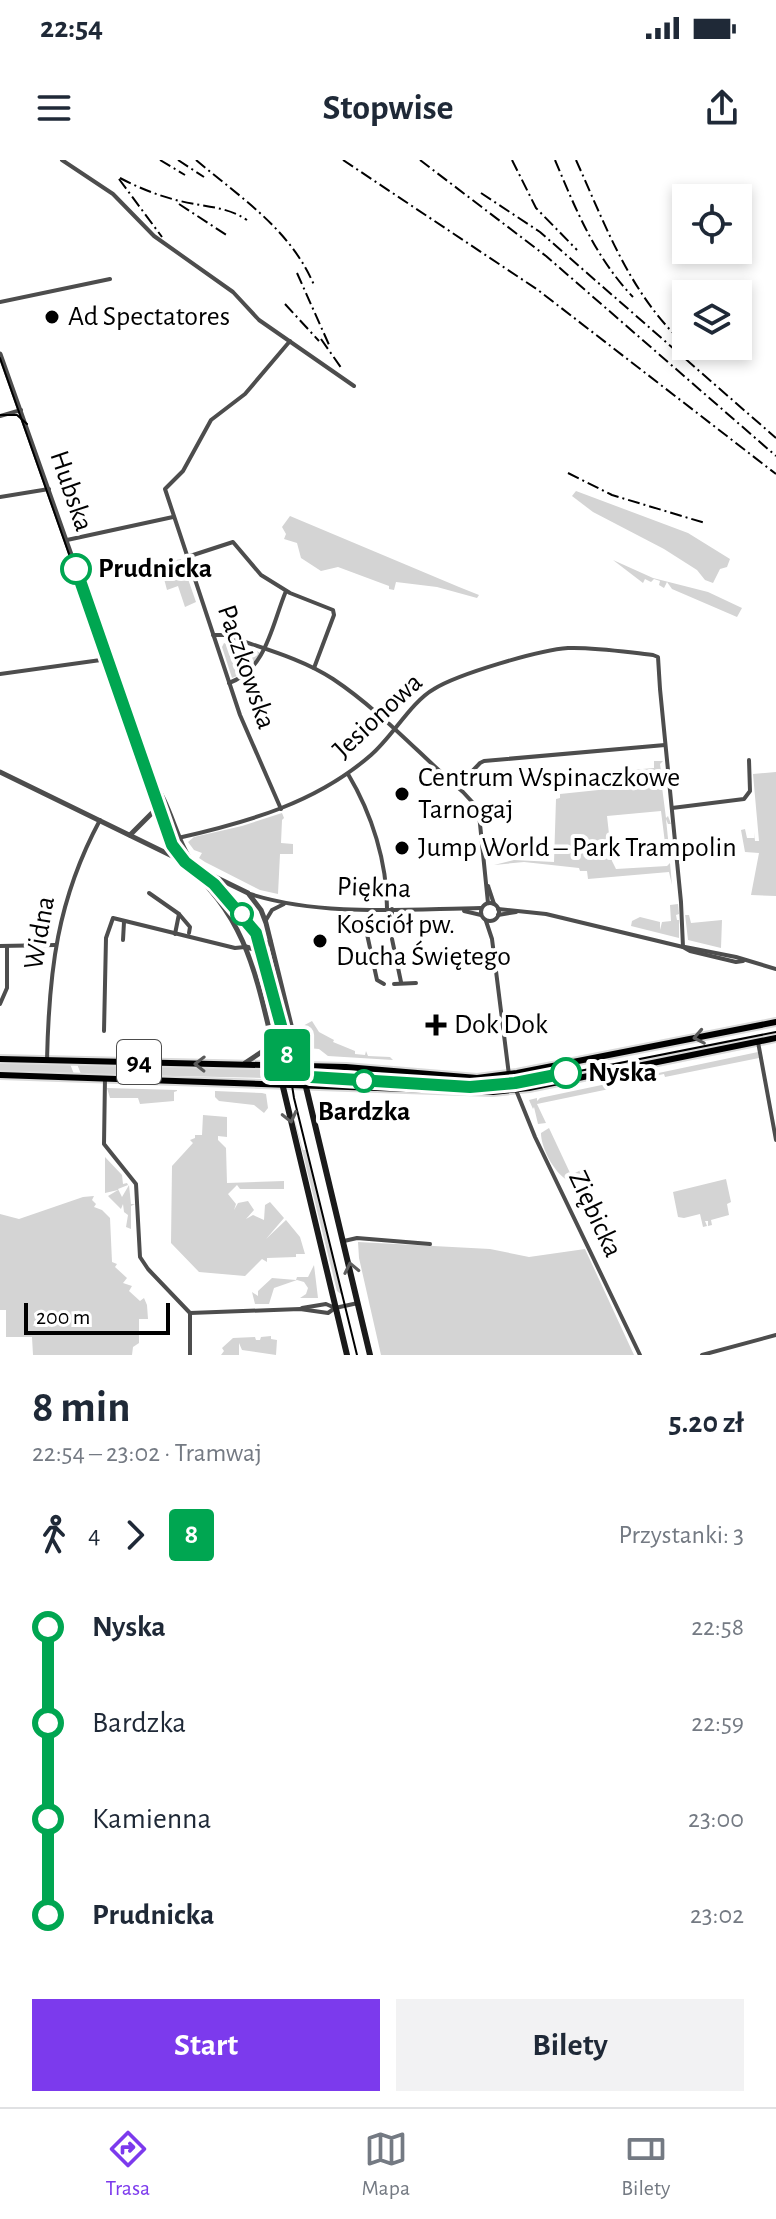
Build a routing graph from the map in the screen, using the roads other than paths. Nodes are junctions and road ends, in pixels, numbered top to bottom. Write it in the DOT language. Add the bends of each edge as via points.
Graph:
graph roads {
  1 [pos="62,160"];
  2 [pos="110,279"];
  3 [pos="0,302"];
  4 [pos="290,341"];
  5 [pos="0,354"];
  6 [pos="354,386"];
  7 [pos="21,410"];
  8 [pos="0,416"];
  9 [pos="49,489"];
  10 [pos="0,497"];
  11 [pos="173,517"];
  12 [pos="67,540"];
  13 [pos="187,557"];
  14 [pos="286,591"];
  15 [pos="213,635"];
  16 [pos="264,649"];
  17 [pos="108,659"];
  18 [pos="314,669"];
  19 [pos="0,674"];
  20 [pos="229,683"];
  21 [pos="395,730"];
  22 [pos="665,745"];
  23 [pos="749,760"];
  24 [pos="0,772"];
  25 [pos="348,774"];
  26 [pos="150,778"];
  27 [pos="457,787"];
  28 [pos="672,808"];
  29 [pos="281,809"];
  30 [pos="154,810"];
  31 [pos="100,820"];
  32 [pos="130,835"];
  33 [pos="178,838"];
  34 [pos="177,859"];
  35 [pos="196,868"];
  36 [pos="149,893"];
  37 [pos="248,893"];
  38 [pos="286,903"];
  39 [pos="493,905"];
  40 [pos="389,909"];
  41 [pos="518,911"];
  42 [pos="481,912"];
  43 [pos="179,914"];
  44 [pos="496,918"];
  45 [pos="266,920"];
  46 [pos="392,921"];
  47 [pos="486,921"];
  48 [pos="124,922"];
  49 [pos="392,930"];
  50 [pos="172,933"];
  51 [pos="189,933"];
  52 [pos="270,939"];
  53 [pos="392,939"];
  54 [pos="492,939"];
  55 [pos="123,940"];
  56 [pos="55,945"];
  57 [pos="0,946"];
  58 [pos="7,946"];
  59 [pos="245,947"];
  60 [pos="683,947"];
  61 [pos="776,969"];
  62 [pos="401,982"];
  63 [pos="416,983"];
  64 [pos="384,984"];
  65 [pos="394,984"];
  66 [pos="0,1004"];
  67 [pos="776,1022"];
  68 [pos="268,1027"];
  69 [pos="104,1031"];
  70 [pos="776,1038"];
  71 [pos="758,1042"];
  72 [pos="0,1059"];
  73 [pos="47,1060"];
  74 [pos="241,1065"];
  75 [pos="278,1066"];
  76 [pos="301,1066"];
  77 [pos="0,1075"];
  78 [pos="509,1075"];
  79 [pos="105,1078"];
  80 [pos="282,1083"];
  81 [pos="305,1084"];
  82 [pos="325,1085"];
  83 [pos="516,1090"];
  84 [pos="310,1104"];
  85 [pos="776,1140"];
  86 [pos="344,1241"];
  87 [pos="430,1244"];
  88 [pos="358,1303"];
  89 [pos="335,1308"];
  90 [pos="300,1309"];
  91 [pos="190,1313"];
  92 [pos="776,1335"];
  93 [pos="718,1353"];
  94 [pos="190,1355"];
  95 [pos="347,1355"];
  96 [pos="370,1355"];
  97 [pos="640,1355"];
  98 [pos="702,1355"];
  1 -- 4 [label="street" via="113,194 166,246 227,287 259,320"];
  2 -- 3 [label="street"];
  4 -- 6 [label="street"];
  4 -- 11 [label="street, Paczkowska" via="245,394 211,420 183,471 165,489"];
  5 -- 7 [label="street, Hubska"];
  7 -- 8 [label="street"];
  7 -- 9 [label="street, Hubska"];
  9 -- 10 [label="street"];
  9 -- 12 [label="street, Hubska"];
  11 -- 12 [label="street"];
  11 -- 13 [label="street, Paczkowska"];
  12 -- 17 [label="street, Hubska"];
  13 -- 14 [label="street" via="233,542 261,575"];
  13 -- 15 [label="street, Paczkowska"];
  14 -- 16 [label="street"];
  14 -- 18 [label="street" via="333,610"];
  15 -- 16 [label="street"];
  15 -- 20 [label="street, Paczkowska"];
  16 -- 18 [label="street"];
  16 -- 20 [label="street" via="246,675"];
  17 -- 19 [label="street"];
  17 -- 26 [label="street, Hubska"];
  18 -- 21 [label="street"];
  20 -- 29 [label="street, Paczkowska"];
  21 -- 22 [label="street, Jesionowa" via="420,700 455,679 558,649 580,648 659,658"];
  21 -- 25 [label="street, Jesionowa"];
  21 -- 27 [label="street"];
  22 -- 27 [label="street" via="484,761"];
  22 -- 28 [label="street"];
  23 -- 28 [label="street" via="750,791 744,799"];
  24 -- 31 [label="street"];
  25 -- 29 [label="street, Jesionowa"];
  25 -- 40 [label="street" via="375,830"];
  26 -- 30 [label="street, Hubska"];
  26 -- 33 [label="street, Hubska"];
  27 -- 39 [label="street" via="479,814"];
  28 -- 60 [label="street"];
  29 -- 33 [label="street, Jesionowa"];
  30 -- 32 [label="street"];
  30 -- 34 [label="street, Hubska"];
  31 -- 32 [label="street"];
  31 -- 56 [label="street, Widna" via="69,886"];
  32 -- 34 [label="street"];
  33 -- 35 [label="street, Hubska"];
  34 -- 35 [label="street"];
  34 -- 59 [label="street" via="221,901"];
  35 -- 37 [label="street"];
  36 -- 43 [label="street"];
  37 -- 38 [label="street, Piękna"];
  37 -- 45 [label="street"];
  38 -- 40 [label="street, Piękna"];
  38 -- 45 [label="street"];
  39 -- 41 [label="street"];
  39 -- 42 [label="street"];
  39 -- 44 [label="street"];
  40 -- 42 [label="street, Piękna"];
  40 -- 46 [label="street"];
  41 -- 44 [label="street"];
  41 -- 60 [label="street"];
  42 -- 47 [label="street"];
  43 -- 50 [label="street"];
  43 -- 51 [label="street"];
  44 -- 47 [label="street"];
  44 -- 54 [label="street"];
  45 -- 52 [label="street"];
  46 -- 49 [label="street"];
  46 -- 64 [label="street" via="365,925 377,980"];
  47 -- 54 [label="street"];
  48 -- 50 [label="street"];
  48 -- 55 [label="street"];
  48 -- 69 [label="street" via="113,918 106,938"];
  50 -- 59 [label="street"];
  52 -- 59 [label="street" via="264,951"];
  52 -- 76 [label="street"];
  53 -- 62 [label="street"];
  54 -- 78 [label="street"];
  56 -- 58 [label="street"];
  56 -- 73 [label="street, Widna"];
  57 -- 58 [label="street"];
  58 -- 66 [label="street" via="7,988"];
  59 -- 68 [label="street"];
  60 -- 61 [label="street"];
  62 -- 63 [label="street"];
  62 -- 65 [label="street"];
  67 -- 78 [label="main road, 94, one-way"];
  68 -- 74 [label="street" via="263,1051"];
  68 -- 75 [label="street"];
  70 -- 71 [label="main road, 94"];
  71 -- 83 [label="main road, 94"];
  71 -- 85 [label="street"];
  72 -- 73 [label="main road, 94"];
  74 -- 73 [label="main road, 94, one-way"];
  74 -- 75 [label="main road, 94"];
  75 -- 76 [label="main road, 94"];
  75 -- 80 [label="main road"];
  76 -- 78 [label="main road, 94" via="477,1078"];
  76 -- 81 [label="main road"];
  77 -- 79 [label="main road, 94"];
  79 -- 80 [label="main road, 94"];
  79 -- 91 [label="street" via="104,1144 135,1182 140,1257"];
  80 -- 81 [label="main road, 94"];
  80 -- 89 [label="main road, one-way"];
  81 -- 82 [label="main road, 94"];
  81 -- 84 [label="main road"];
  82 -- 83 [label="main road, 94"];
  82 -- 84 [label="main road" via="314,1092"];
  83 -- 97 [label="street, Ziębicka"];
  84 -- 86 [label="main road"];
  86 -- 87 [label="street"];
  88 -- 86 [label="main road, one-way"];
  88 -- 89 [label="street"];
  88 -- 96 [label="main road"];
  89 -- 90 [label="street" via="325,1304"];
  89 -- 90 [label="street" via="328,1313"];
  89 -- 95 [label="main road"];
  90 -- 91 [label="street"];
  91 -- 94 [label="street"];
  92 -- 93 [label="street"];
  93 -- 98 [label="street"];
}
